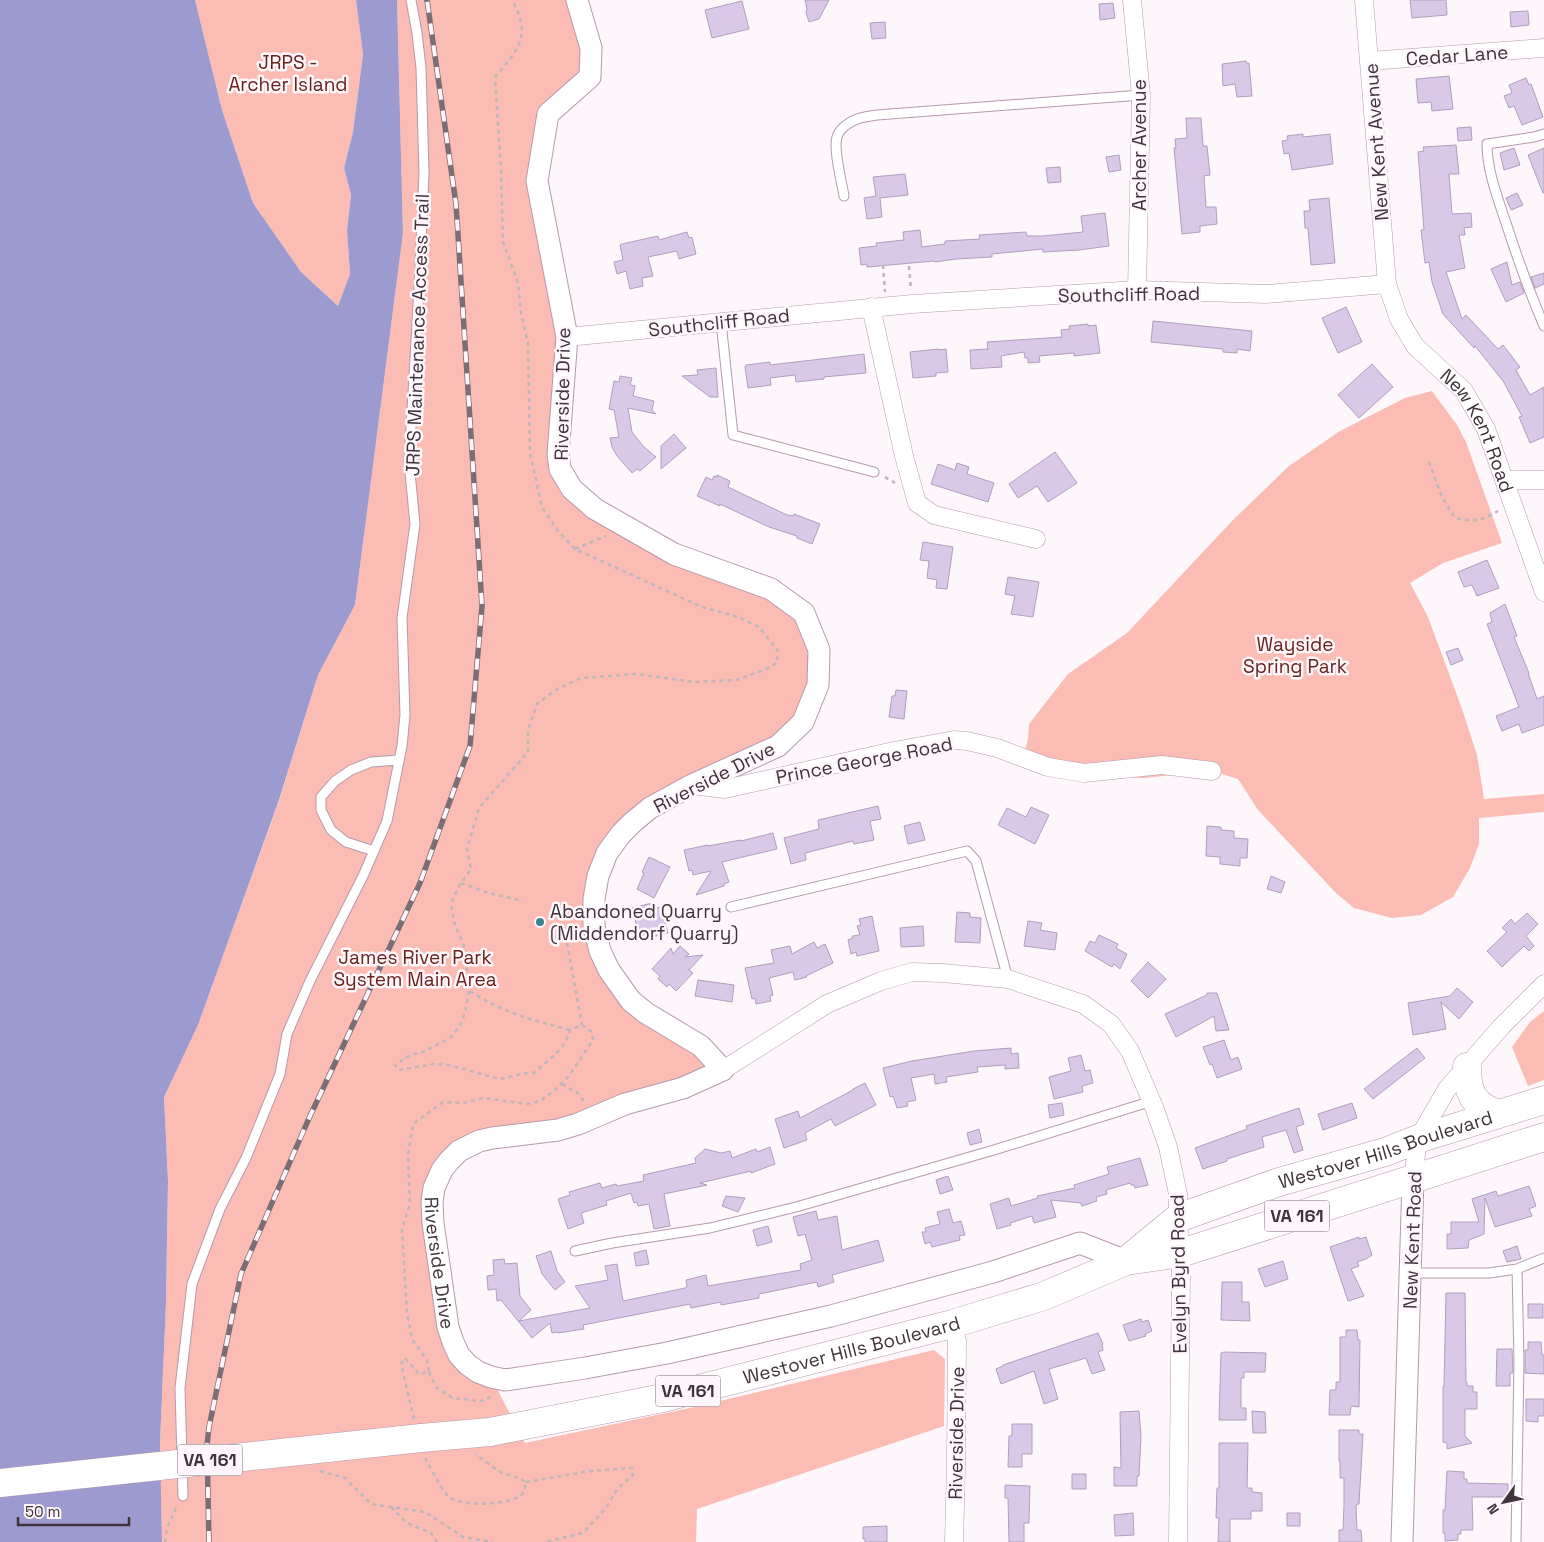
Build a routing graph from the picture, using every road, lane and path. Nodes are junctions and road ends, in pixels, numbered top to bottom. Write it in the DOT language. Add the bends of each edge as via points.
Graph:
graph roads {
  1 [pos="411,0"];
  2 [pos="577,0"];
  3 [pos="1132,0"];
  4 [pos="1364,0"];
  5 [pos="1544,48"];
  6 [pos="1370,62"];
  7 [pos="1141,95"];
  8 [pos="1544,134"];
  9 [pos="844,196"];
  10 [pos="883,265"];
  11 [pos="909,266"];
  12 [pos="1386,284"];
  13 [pos="911,289"];
  14 [pos="1137,290"];
  15 [pos="885,291"];
  16 [pos="871,307"];
  17 [pos="721,322"];
  18 [pos="1544,326"];
  19 [pos="567,337"];
  20 [pos="1429,462"];
  21 [pos="874,472"];
  22 [pos="1504,480"];
  23 [pos="1544,480"];
  24 [pos="1499,510"];
  25 [pos="624,526"];
  26 [pos="1036,539"];
  27 [pos="575,549"];
  28 [pos="1544,592"];
  29 [pos="778,651"];
  30 [pos="399,760"];
  31 [pos="1212,771"];
  32 [pos="692,785"];
  33 [pos="374,851"];
  34 [pos="461,883"];
  35 [pos="523,901"];
  36 [pos="731,907"];
  37 [pos="567,943"];
  38 [pos="1008,979"];
  39 [pos="1544,984"];
  40 [pos="469,991"];
  41 [pos="582,1025"];
  42 [pos="570,1030"];
  43 [pos="1467,1067"];
  44 [pos="723,1070"];
  45 [pos="562,1084"];
  46 [pos="1544,1100"];
  47 [pos="1152,1101"];
  48 [pos="1498,1114"];
  49 [pos="596,1117"];
  50 [pos="1544,1137"];
  51 [pos="1418,1139"];
  52 [pos="1413,1179"];
  53 [pos="1178,1218"];
  54 [pos="575,1251"];
  55 [pos="1181,1253"];
  56 [pos="1544,1258"];
  57 [pos="1126,1261"];
  58 [pos="1517,1269"];
  59 [pos="1410,1273"];
  60 [pos="952,1324"];
  61 [pos="429,1372"];
  62 [pos="498,1378"];
  63 [pos="420,1439"];
  64 [pos="471,1453"];
  65 [pos="526,1482"];
  66 [pos="0,1483"];
  67 [pos="182,1496"];
  68 [pos="165,1542"];
  69 [pos="436,1542"];
  70 [pos="493,1542"];
  71 [pos="544,1542"];
  72 [pos="954,1542"];
  73 [pos="1178,1542"];
  74 [pos="1402,1542"];
  75 [pos="1516,1542"];
  1 -- 30 [label="lane, JRPS Maintenance Access Trail" via="421,68 424,173 409,462 415,524 402,618 405,715"];
  2 -- 19 [label="street, Riverside Drive" via="591,48 590,77 548,114 537,181"];
  3 -- 7 [label="street, Archer Avenue"];
  4 -- 6 [label="street, New Kent Avenue"];
  5 -- 6 [label="street, Cedar Lane"];
  6 -- 12 [label="street, New Kent Avenue"];
  7 -- 9 [label="lane" via="857,119 840,130 837,137"];
  7 -- 14 [label="street, Archer Avenue"];
  8 -- 18 [label="lane" via="1488,144 1487,158 1527,286"];
  10 -- 15 [label="path"];
  11 -- 13 [label="path"];
  12 -- 14 [label="street, Southcliff Road" via="1266,294"];
  12 -- 22 [label="street, New Kent Road" via="1399,318 1415,346 1464,391 1486,429"];
  14 -- 16 [label="street, Southcliff Road"];
  16 -- 17 [label="street, Southcliff Road"];
  16 -- 26 [label="street" via="917,503 934,515"];
  17 -- 19 [label="street, Southcliff Road"];
  17 -- 21 [label="lane" via="733,435"];
  19 -- 25 [label="street, Riverside Drive" via="558,454 560,469 572,489 595,509"];
  20 -- 24 [label="path" via="1442,497 1455,518 1468,521 1483,519"];
  22 -- 23 [label="street"];
  22 -- 28 [label="street, New Kent Road"];
  25 -- 27 [label="path"];
  25 -- 32 [label="street, Riverside Drive" via="674,554 772,588 804,613 819,650 818,685 803,722 778,746"];
  29 -- 34 [label="path" via="777,663 736,680 694,682 636,674 581,678 557,689 537,704 528,730 528,752 479,808 467,849 471,869"];
  30 -- 33 [label="lane, JRPS Maintenance Access Trail" via="387,822"];
  30 -- 33 [label="lane" via="370,762 351,770 335,781 321,797 321,810 332,830 346,842"];
  31 -- 32 [label="street, Prince George Road" via="1162,765 1084,772 1048,767 997,748 954,740 725,789"];
  32 -- 44 [label="street, Riverside Drive" via="650,808 621,834 607,853 598,876 594,926 609,970 631,1001 701,1046"];
  33 -- 67 [label="lane, JRPS Maintenance Access Trail" via="287,1034 280,1074 246,1158 220,1209 192,1284 180,1388"];
  34 -- 35 [label="path"];
  34 -- 40 [label="path" via="451,903 454,922 465,950"];
  36 -- 38 [label="lane" via="967,851 976,861"];
  37 -- 41 [label="path"];
  38 -- 44 [label="street, Evelyn Byrd Road" via="912,972 881,981 827,1004"];
  38 -- 47 [label="street, Evelyn Byrd Road" via="1083,1004 1111,1024 1130,1051"];
  39 -- 43 [label="street, New Kent Road"];
  40 -- 42 [label="path" via="514,1015"];
  40 -- 42 [label="path" via="465,1013 450,1038 410,1055 395,1065 399,1070 434,1064 500,1079 534,1073 553,1058 568,1039"];
  41 -- 42 [label="path"];
  41 -- 45 [label="path" via="592,1032 593,1040"];
  43 -- 48 [label="main road" via="1467,1081 1472,1094 1483,1109"];
  43 -- 51 [label="street, New Kent Road" via="1447,1089"];
  44 -- 49 [label="street, Riverside Drive" via="683,1088 625,1104"];
  45 -- 49 [label="path" via="579,1094"];
  45 -- 61 [label="path" via="540,1101 527,1104 483,1098 464,1103 443,1102 413,1124 408,1155 410,1204 402,1229 407,1313 412,1339 427,1360"];
  46 -- 48 [label="main road, Westover Hills Boulevard / VA 161"];
  47 -- 53 [label="street, Evelyn Byrd Road" via="1168,1146 1178,1194"];
  47 -- 54 [label="lane" via="796,1207 710,1228"];
  48 -- 51 [label="main road, Westover Hills Boulevard / VA 161"];
  49 -- 62 [label="street, Riverside Drive" via="558,1130 479,1142 459,1151 438,1178 432,1202 433,1223 452,1342 467,1364 478,1372"];
  50 -- 52 [label="main road, Westover Hills Boulevard / VA 161"];
  51 -- 52 [label="street, New Kent Road"];
  51 -- 53 [label="main road, Westover Hills Boulevard / VA 161" via="1385,1152 1279,1182"];
  52 -- 55 [label="main road, Westover Hills Boulevard / VA 161"];
  52 -- 59 [label="street, New Kent Road"];
  53 -- 55 [label="street, Evelyn Byrd Road"];
  53 -- 57 [label="main road, Westover Hills Boulevard / VA 161"];
  55 -- 57 [label="main road, Westover Hills Boulevard / VA 161"];
  55 -- 73 [label="street, Evelyn Byrd Road"];
  56 -- 58 [label="lane"];
  57 -- 60 [label="main road, Westover Hills Boulevard / VA 161" via="1044,1296"];
  57 -- 62 [label="street, Westover Hills Boulevard" via="1080,1242 993,1272 831,1316 667,1354"];
  58 -- 59 [label="lane" via="1489,1273"];
  58 -- 75 [label="lane"];
  59 -- 74 [label="street, New Kent Road"];
  60 -- 63 [label="main road, Westover Hills Boulevard / VA 161" via="663,1398 490,1432"];
  60 -- 72 [label="street, Riverside Drive" via="957,1341"];
  61 -- 62 [label="path" via="436,1387 448,1396 473,1401 485,1401 494,1394"];
  61 -- 63 [label="path" via="419,1374 405,1358 402,1364"];
  63 -- 65 [label="path" via="449,1497 465,1504 506,1502 525,1490"];
  63 -- 66 [label="main road, VA 161, bridge"];
  64 -- 65 [label="path" via="503,1473"];
  65 -- 71 [label="path" via="590,1471 632,1468 633,1474 617,1489 606,1508 583,1533"];
  67 -- 68 [label="path" via="167,1528"];
  69 -- 70 [label="path" via="430,1533 407,1523 390,1506 425,1512 463,1537"];
}
